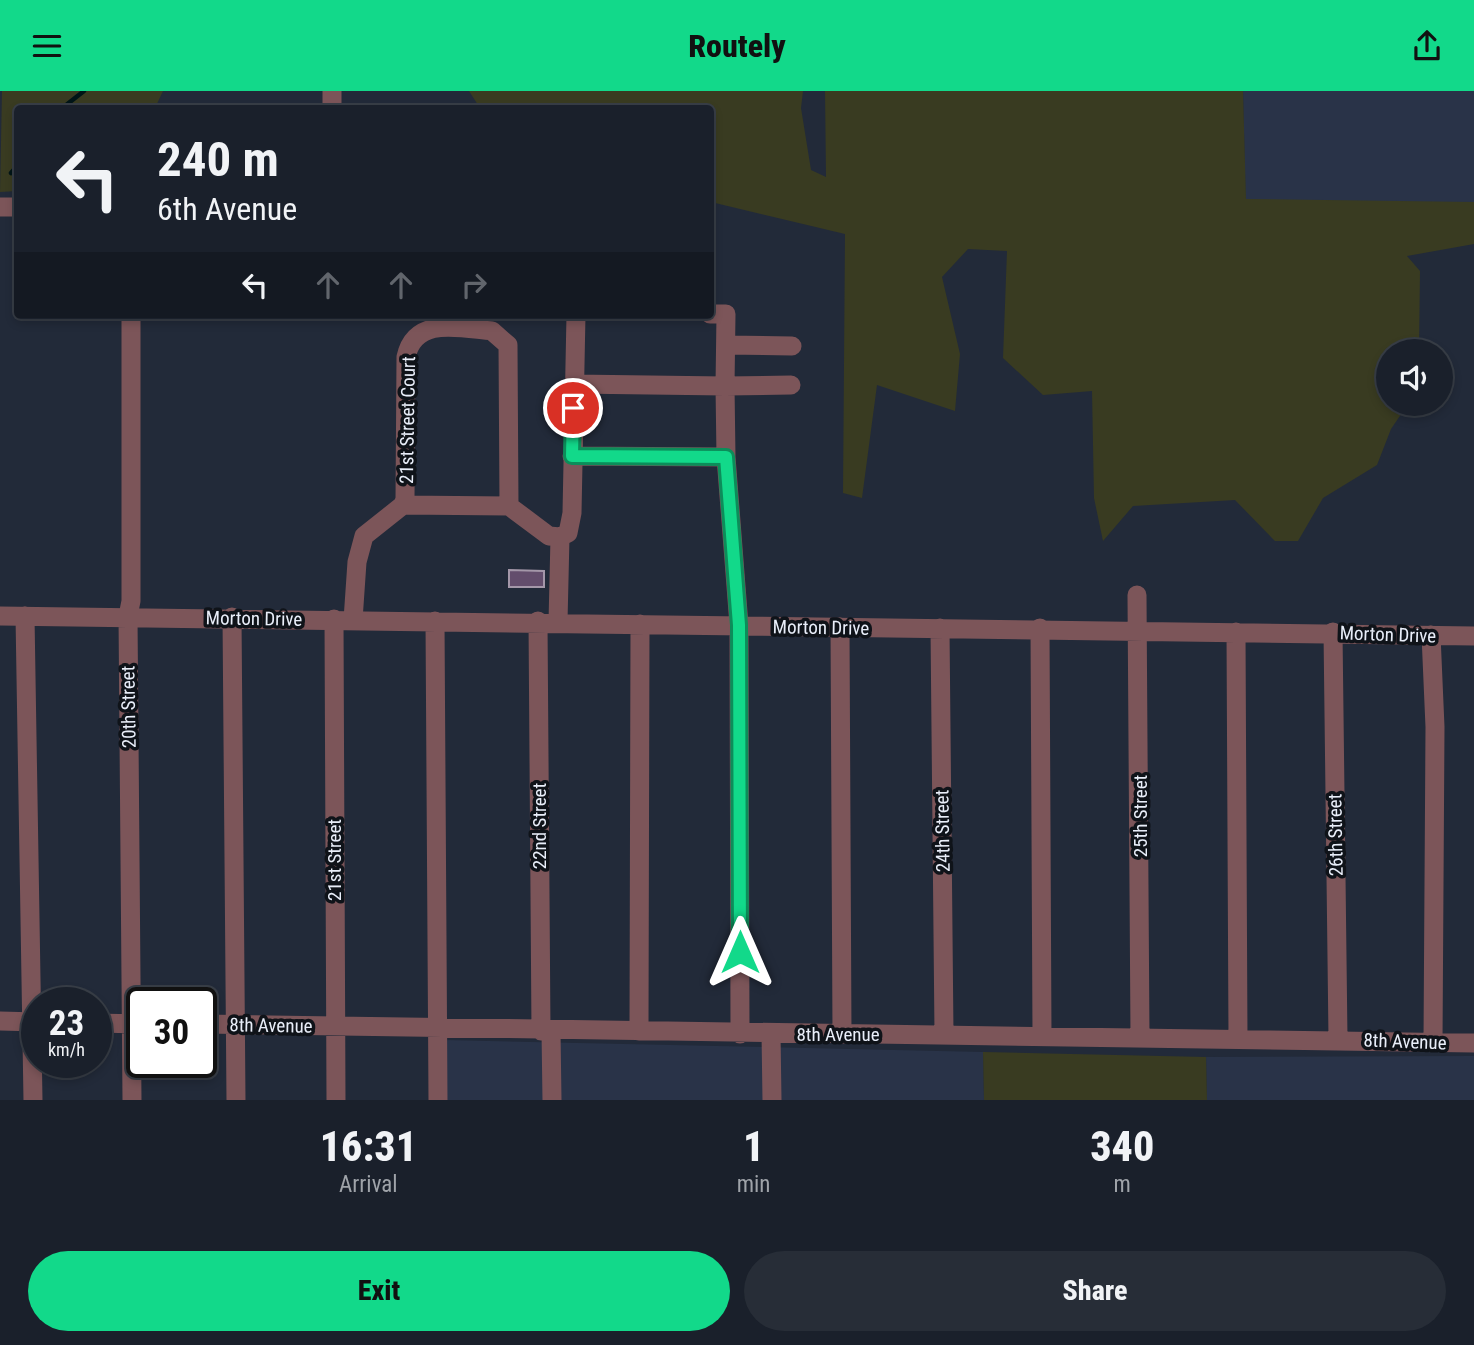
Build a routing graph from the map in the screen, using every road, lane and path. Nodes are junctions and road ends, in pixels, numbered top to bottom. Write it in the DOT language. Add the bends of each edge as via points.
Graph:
graph roads {
  1 [pos="714,314"];
  2 [pos="131,319"];
  3 [pos="576,319"];
  4 [pos="726,345"];
  5 [pos="792,346"];
  6 [pos="574,384"];
  7 [pos="791,385"];
  8 [pos="725,386"];
  9 [pos="572,456"];
  10 [pos="726,457"];
  11 [pos="403,505"];
  12 [pos="509,506"];
  13 [pos="560,537"];
  14 [pos="1137,595"];
  15 [pos="25,615"];
  16 [pos="0,616"];
  17 [pos="128,616"];
  18 [pos="232,617"];
  19 [pos="343,619"];
  20 [pos="435,621"];
  21 [pos="538,621"];
  22 [pos="558,622"];
  23 [pos="640,624"];
  24 [pos="739,625"];
  25 [pos="840,627"];
  26 [pos="940,628"];
  27 [pos="1040,628"];
  28 [pos="1139,629"];
  29 [pos="1236,632"];
  30 [pos="1333,632"];
  31 [pos="1431,635"];
  32 [pos="1474,636"];
  33 [pos="33,987"];
  34 [pos="136,987"];
  35 [pos="0,1021"];
  36 [pos="21,1022"];
  37 [pos="217,1024"];
  38 [pos="235,1024"];
  39 [pos="334,1026"];
  40 [pos="438,1028"];
  41 [pos="546,1031"];
  42 [pos="639,1031"];
  43 [pos="771,1033"];
  44 [pos="740,1034"];
  45 [pos="842,1034"];
  46 [pos="944,1034"];
  47 [pos="1042,1035"];
  48 [pos="1140,1037"];
  49 [pos="1238,1038"];
  50 [pos="1338,1039"];
  51 [pos="1433,1042"];
  52 [pos="1474,1043"];
  53 [pos="33,1078"];
  54 [pos="133,1078"];
  55 [pos="33,1100"];
  56 [pos="132,1100"];
  57 [pos="236,1100"];
  58 [pos="336,1100"];
  59 [pos="438,1100"];
  60 [pos="552,1100"];
  61 [pos="772,1100"];
  1 -- 4 [label="street" via="726,314"];
  2 -- 17 [label="street, 20th Street"];
  3 -- 6 [label="street"];
  4 -- 5 [label="street"];
  4 -- 8 [label="street"];
  6 -- 8 [label="street"];
  6 -- 9 [label="street"];
  7 -- 8 [label="street"];
  8 -- 10 [label="street"];
  9 -- 10 [label="street"];
  9 -- 13 [label="street" via="571,524 568,533"];
  10 -- 24 [label="street"];
  11 -- 12 [label="street"];
  11 -- 12 [label="street, 21st Street Court" via="408,349 427,328 463,328 492,331 508,345"];
  11 -- 19 [label="street, 21st Street Court" via="364,536"];
  12 -- 13 [label="street" via="549,536"];
  13 -- 22 [label="street"];
  14 -- 28 [label="street, 25th Street"];
  15 -- 16 [label="street, Morton Drive"];
  15 -- 17 [label="street, Morton Drive"];
  15 -- 33 [label="street"];
  17 -- 18 [label="street, Morton Drive"];
  17 -- 34 [label="street, 20th Street"];
  18 -- 19 [label="street, Morton Drive"];
  18 -- 38 [label="street"];
  19 -- 20 [label="street, Morton Drive"];
  19 -- 39 [label="street, 21st Street"];
  20 -- 21 [label="street, Morton Drive"];
  20 -- 40 [label="street"];
  21 -- 22 [label="street, Morton Drive"];
  21 -- 41 [label="street, 22nd Street"];
  22 -- 23 [label="street, Morton Drive"];
  23 -- 24 [label="street, Morton Drive"];
  23 -- 42 [label="street"];
  24 -- 25 [label="street, Morton Drive"];
  24 -- 44 [label="street"];
  25 -- 26 [label="street, Morton Drive"];
  25 -- 45 [label="street"];
  26 -- 27 [label="street, Morton Drive"];
  26 -- 46 [label="street, 24th Street"];
  27 -- 28 [label="street, Morton Drive"];
  27 -- 47 [label="street"];
  28 -- 29 [label="street, Morton Drive"];
  28 -- 48 [label="street, 25th Street"];
  29 -- 30 [label="street, Morton Drive"];
  29 -- 49 [label="street"];
  30 -- 31 [label="street, Morton Drive"];
  30 -- 50 [label="street, 26th Street"];
  31 -- 32 [label="street, Morton Drive"];
  31 -- 51 [label="street" via="1435,727"];
  35 -- 36 [label="street"];
  37 -- 38 [label="street, 8th Avenue"];
  38 -- 39 [label="street, 8th Avenue"];
  38 -- 57 [label="street"];
  39 -- 40 [label="street, 8th Avenue"];
  39 -- 58 [label="street, 21st Street"];
  40 -- 41 [label="street, 8th Avenue"];
  40 -- 59 [label="street"];
  41 -- 42 [label="street, 8th Avenue"];
  41 -- 60 [label="street, 22nd Street"];
  42 -- 44 [label="street, 8th Avenue"];
  43 -- 44 [label="street, 8th Avenue"];
  43 -- 45 [label="street, 8th Avenue"];
  43 -- 61 [label="street"];
  45 -- 46 [label="street, 8th Avenue"];
  46 -- 47 [label="street, 8th Avenue"];
  47 -- 48 [label="street, 8th Avenue"];
  48 -- 49 [label="street, 8th Avenue"];
  49 -- 50 [label="street, 8th Avenue"];
  50 -- 51 [label="street, 8th Avenue"];
  51 -- 52 [label="street, 8th Avenue"];
  53 -- 55 [label="street"];
  54 -- 56 [label="street, 20th Street"];
}
